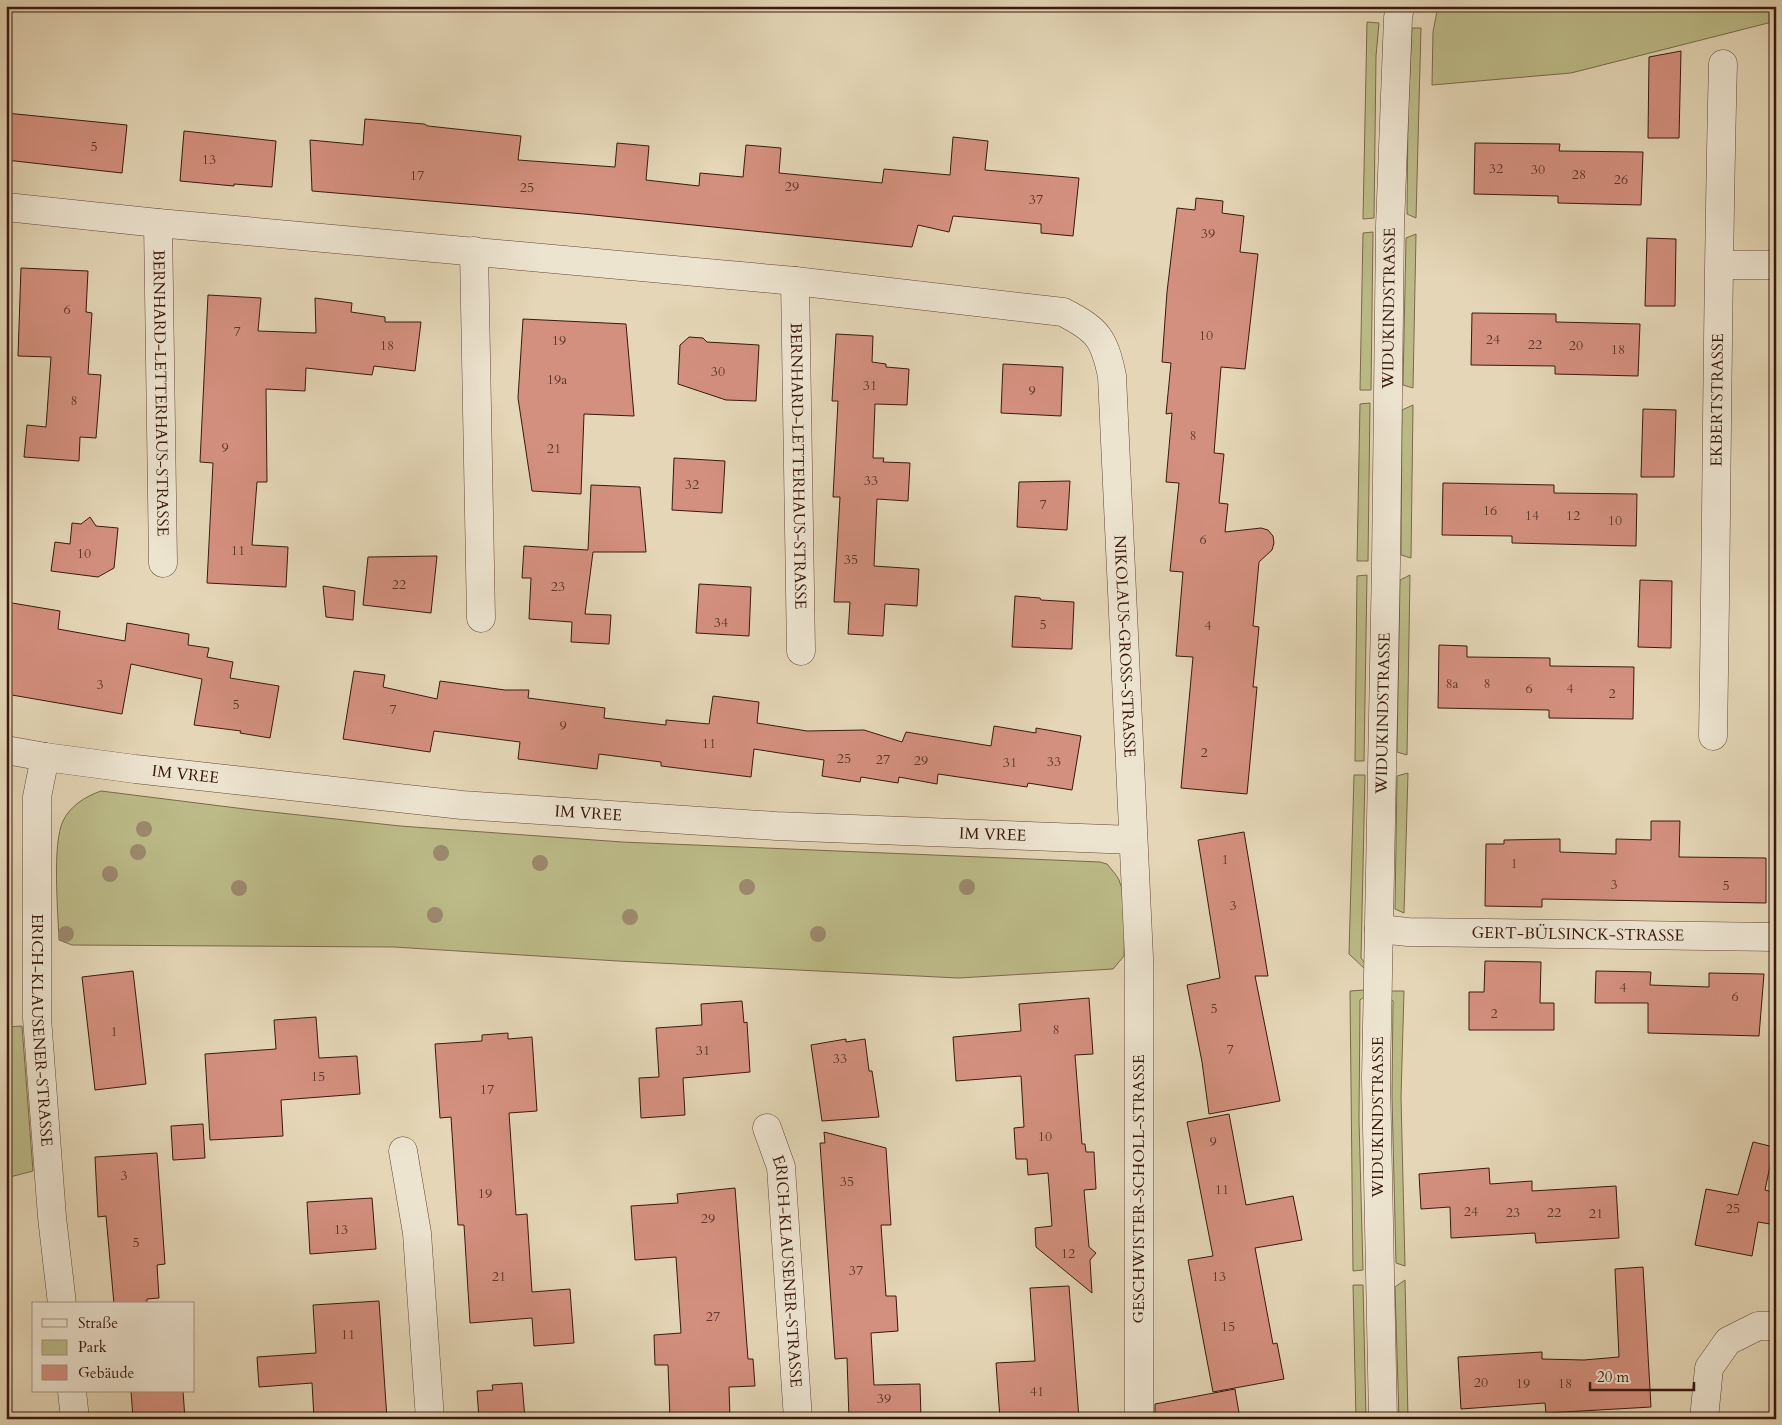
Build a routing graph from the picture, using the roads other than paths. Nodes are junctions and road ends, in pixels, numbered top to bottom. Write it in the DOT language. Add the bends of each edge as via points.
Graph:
graph roads {
  1 [pos="1400,6"];
  2 [pos="1723,64"];
  3 [pos="6,207"];
  4 [pos="158,223"];
  5 [pos="474,252"];
  6 [pos="1720,265"];
  7 [pos="1776,265"];
  8 [pos="795,281"];
  9 [pos="163,563"];
  10 [pos="480,618"];
  11 [pos="801,651"];
  12 [pos="1713,736"];
  13 [pos="6,750"];
  14 [pos="45,757"];
  15 [pos="1133,840"];
  16 [pos="1379,928"];
  17 [pos="1776,937"];
  18 [pos="1139,958"];
  19 [pos="767,1128"];
  20 [pos="403,1151"];
  21 [pos="62,1302"];
  22 [pos="1776,1326"];
  23 [pos="72,1392"];
  24 [pos="75,1419"];
  25 [pos="430,1419"];
  26 [pos="798,1419"];
  27 [pos="1139,1419"];
  28 [pos="1383,1419"];
  29 [pos="1704,1419"];
  1 -- 16 [label="street, WIDUKINDSTRASSE" via="1390,226"];
  2 -- 6 [label="street, EKBERTSTRASSE"];
  3 -- 4 [label="street"];
  4 -- 5 [label="street"];
  4 -- 9 [label="street, BERNHARD-LETTERHAUS-STRASSE"];
  5 -- 8 [label="street"];
  5 -- 10 [label="street"];
  6 -- 7 [label="street"];
  6 -- 12 [label="street, EKBERTSTRASSE"];
  8 -- 11 [label="street, BERNHARD-LETTERHAUS-STRASSE"];
  8 -- 15 [label="street, NIKOLAUS-GROSS-STRASSE" via="1064,312 1085,323 1098,335 1107,353 1112,376"];
  13 -- 14 [label="street, IM VREE"];
  14 -- 15 [label="street, IM VREE" via="462,805 776,826"];
  14 -- 21 [label="street, ERICH-KLAUSENER-STRASSE" via="37,797 38,1018 52,1217"];
  15 -- 18 [label="street, NIKOLAUS-GROSS-STRASSE"];
  16 -- 17 [label="street, GERT-BÜLSINCK-STRASSE" via="1408,932"];
  16 -- 28 [label="street, WIDUKINDSTRASSE" via="1376,1078"];
  18 -- 27 [label="street, GESCHWISTER-SCHOLL-STRASSE"];
  19 -- 26 [label="street, ERICH-KLAUSENER-STRASSE" via="780,1167"];
  20 -- 25 [label="street" via="417,1233"];
  22 -- 29 [label="street" via="1758,1326 1728,1340 1708,1368"];
  23 -- 24 [label="street"];
}
